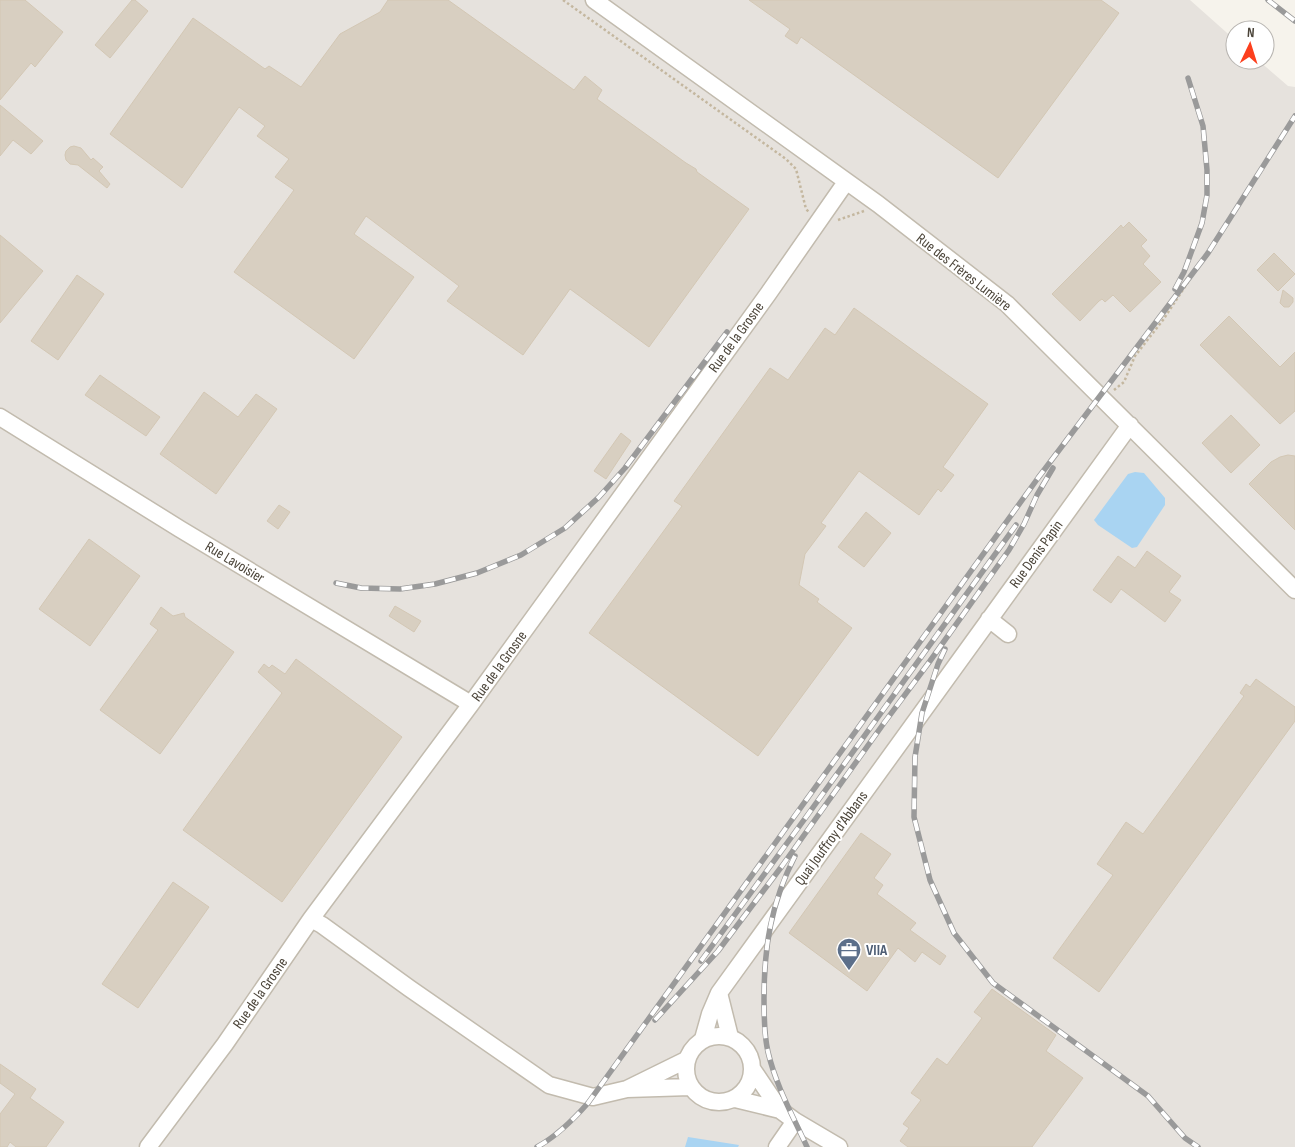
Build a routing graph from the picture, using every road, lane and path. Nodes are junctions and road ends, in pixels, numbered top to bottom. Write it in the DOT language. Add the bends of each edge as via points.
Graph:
graph roads {
  1 [pos="563,0"];
  2 [pos="594,0"];
  3 [pos="1295,114"];
  4 [pos="846,182"];
  5 [pos="819,222"];
  6 [pos="1102,399"];
  7 [pos="0,417"];
  8 [pos="1130,425"];
  9 [pos="1295,590"];
  10 [pos="989,620"];
  11 [pos="1008,634"];
  12 [pos="943,683"];
  13 [pos="471,704"];
  14 [pos="311,919"];
  15 [pos="719,993"];
  16 [pos="730,1037"];
  17 [pos="703,1039"];
  18 [pos="686,1060"];
  19 [pos="753,1070"];
  20 [pos="690,1087"];
  21 [pos="627,1089"];
  22 [pos="734,1099"];
  23 [pos="780,1110"];
  24 [pos="795,1121"];
  25 [pos="148,1147"];
  26 [pos="777,1147"];
  27 [pos="839,1147"];
  1 -- 5 [label="path" via="786,159 796,168 806,208"];
  2 -- 4 [label="street, Rue des Frères Lumière"];
  3 -- 6 [label="path" via="1248,191 1135,356 1124,382"];
  4 -- 5 [label="street, Rue de la Grosne"];
  4 -- 6 [label="street, Rue des Frères Lumière" via="1007,304"];
  5 -- 13 [label="street, Rue de la Grosne"];
  6 -- 8 [label="street, Rue des Frères Lumière"];
  7 -- 13 [label="street, Rue Lavoisier"];
  8 -- 9 [label="street, Rue des Frères Lumière"];
  8 -- 10 [label="street, Rue Denis Papin"];
  10 -- 11 [label="street"];
  10 -- 12 [label="street, Rue Denis Papin"];
  12 -- 15 [label="street, Quai Jouffroy d'Abbans"];
  13 -- 14 [label="street, Rue de la Grosne"];
  14 -- 21 [label="street" via="549,1085 593,1097"];
  14 -- 25 [label="street, Rue de la Grosne" via="225,1044"];
  15 -- 16 [label="street"];
  15 -- 17 [label="street, Quai Jouffroy d'Abbans"];
  16 -- 17 [label="street" via="721,1035"];
  16 -- 19 [label="street" via="747,1050"];
  17 -- 18 [label="street"];
  18 -- 20 [label="street" via="686,1079"];
  18 -- 21 [label="street"];
  19 -- 22 [label="street" via="747,1087"];
  19 -- 23 [label="street"];
  20 -- 21 [label="street"];
  20 -- 22 [label="street" via="706,1100 725,1102"];
  22 -- 23 [label="street"];
  23 -- 24 [label="street"];
  24 -- 26 [label="street"];
  24 -- 27 [label="street"];
}
